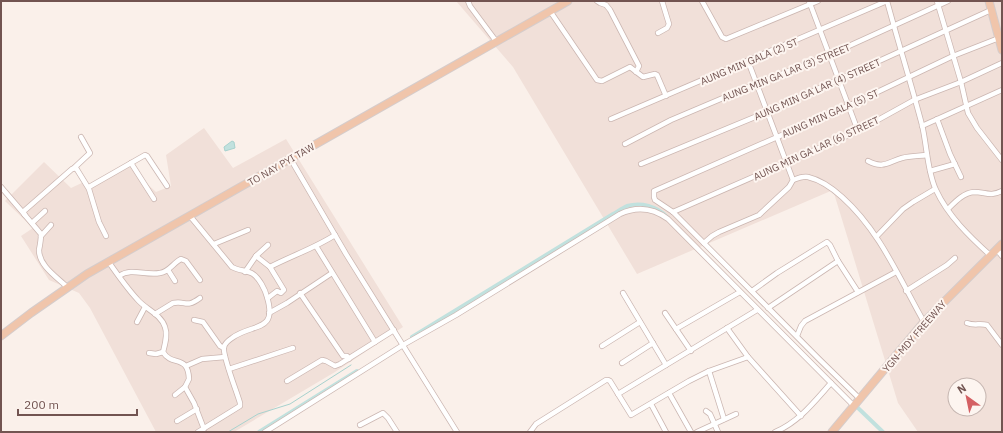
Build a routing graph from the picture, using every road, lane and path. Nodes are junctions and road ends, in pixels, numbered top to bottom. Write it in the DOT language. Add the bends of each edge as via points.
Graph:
graph roads {
  1 [pos="468,1"];
  2 [pos="597,1"];
  3 [pos="662,1"];
  4 [pos="702,1"];
  5 [pos="818,1"];
  6 [pos="887,1"];
  7 [pos="948,1"];
  8 [pos="989,1"];
  9 [pos="992,1"];
  10 [pos="566,2"];
  11 [pos="809,3"];
  12 [pos="938,3"];
  13 [pos="991,10"];
  14 [pos="550,11"];
  15 [pos="894,26"];
  16 [pos="820,30"];
  17 [pos="945,31"];
  18 [pos="658,33"];
  19 [pos="999,38"];
  20 [pos="496,41"];
  21 [pos="1002,50"];
  22 [pos="901,52"];
  23 [pos="829,55"];
  24 [pos="952,56"];
  25 [pos="748,61"];
  26 [pos="1002,63"];
  27 [pos="636,72"];
  28 [pos="908,77"];
  29 [pos="838,79"];
  30 [pos="961,82"];
  31 [pos="756,84"];
  32 [pos="1002,90"];
  33 [pos="666,96"];
  34 [pos="914,100"];
  35 [pos="848,106"];
  36 [pos="967,106"];
  37 [pos="768,112"];
  38 [pos="611,119"];
  39 [pos="937,119"];
  40 [pos="922,126"];
  41 [pos="858,130"];
  42 [pos="81,137"];
  43 [pos="777,137"];
  44 [pos="625,144"];
  45 [pos="927,155"];
  46 [pos="290,158"];
  47 [pos="1002,160"];
  48 [pos="868,161"];
  49 [pos="787,162"];
  50 [pos="131,163"];
  51 [pos="641,164"];
  52 [pos="955,164"];
  53 [pos="74,168"];
  54 [pos="930,171"];
  55 [pos="961,177"];
  56 [pos="793,180"];
  57 [pos="167,186"];
  58 [pos="1,187"];
  59 [pos="89,187"];
  60 [pos="936,190"];
  61 [pos="1002,191"];
  62 [pos="154,199"];
  63 [pos="948,209"];
  64 [pos="46,211"];
  65 [pos="673,212"];
  66 [pos="26,216"];
  67 [pos="190,216"];
  68 [pos="32,223"];
  69 [pos="51,225"];
  70 [pos="248,230"];
  71 [pos="335,235"];
  72 [pos="41,236"];
  73 [pos="106,236"];
  74 [pos="877,236"];
  75 [pos="704,243"];
  76 [pos="214,244"];
  77 [pos="268,244"];
  78 [pos="316,246"];
  79 [pos="999,247"];
  80 [pos="256,256"];
  81 [pos="991,256"];
  82 [pos="1002,256"];
  83 [pos="955,258"];
  84 [pos="108,261"];
  85 [pos="838,261"];
  86 [pos="270,267"];
  87 [pos="168,270"];
  88 [pos="245,272"];
  89 [pos="896,272"];
  90 [pos="332,273"];
  91 [pos="119,276"];
  92 [pos="200,280"];
  93 [pos="175,281"];
  94 [pos="67,287"];
  95 [pos="752,291"];
  96 [pos="906,291"];
  97 [pos="740,292"];
  98 [pos="858,292"];
  99 [pos="300,293"];
  100 [pos="623,294"];
  101 [pos="200,298"];
  102 [pos="268,298"];
  103 [pos="145,307"];
  104 [pos="768,308"];
  105 [pos="757,310"];
  106 [pos="269,313"];
  107 [pos="665,313"];
  108 [pos="155,314"];
  109 [pos="194,320"];
  110 [pos="136,322"];
  111 [pos="640,322"];
  112 [pos="924,322"];
  113 [pos="967,323"];
  114 [pos="727,328"];
  115 [pos="676,329"];
  116 [pos="394,330"];
  117 [pos="1,336"];
  118 [pos="798,336"];
  119 [pos="375,342"];
  120 [pos="653,343"];
  121 [pos="402,344"];
  122 [pos="1002,345"];
  123 [pos="602,346"];
  124 [pos="224,348"];
  125 [pos="292,348"];
  126 [pos="690,351"];
  127 [pos="163,352"];
  128 [pos="148,353"];
  129 [pos="225,356"];
  130 [pos="748,357"];
  131 [pos="349,359"];
  132 [pos="622,363"];
  133 [pos="666,365"];
  134 [pos="186,366"];
  135 [pos="229,369"];
  136 [pos="709,371"];
  137 [pos="287,381"];
  138 [pos="831,383"];
  139 [pos="185,387"];
  140 [pos="669,393"];
  141 [pos="618,394"];
  142 [pos="175,395"];
  143 [pos="860,399"];
  144 [pos="651,404"];
  145 [pos="854,406"];
  146 [pos="197,409"];
  147 [pos="706,411"];
  148 [pos="736,414"];
  149 [pos="801,416"];
  150 [pos="724,419"];
  151 [pos="177,421"];
  152 [pos="714,423"];
  153 [pos="360,426"];
  154 [pos="204,429"];
  155 [pos="198,432"];
  156 [pos="266,432"];
  157 [pos="397,432"];
  158 [pos="457,432"];
  159 [pos="530,432"];
  160 [pos="666,432"];
  161 [pos="691,432"];
  162 [pos="697,432"];
  163 [pos="718,432"];
  164 [pos="775,432"];
  165 [pos="832,432"];
  1 -- 20 [label="street"];
  2 -- 27 [label="street" via="610,10 639,66"];
  3 -- 18 [label="street" via="669,24"];
  4 -- 11 [label="street" via="722,37 726,39"];
  5 -- 11 [label="street"];
  6 -- 15 [label="street"];
  6 -- 16 [label="street, AUNG MIN GALA (2) ST"];
  7 -- 12 [label="street, AUNG MIN GA LAR (3) STREET"];
  8 -- 9 [label="street"];
  8 -- 13 [label="main road"];
  10 -- 14 [label="main road, TO NAY PYI TAW"];
  11 -- 16 [label="street"];
  12 -- 15 [label="street, AUNG MIN GA LAR (3) STREET"];
  12 -- 17 [label="street"];
  13 -- 17 [label="street, AUNG MIN GA LAR (4) STREET"];
  13 -- 19 [label="main road"];
  14 -- 20 [label="main road, TO NAY PYI TAW"];
  14 -- 27 [label="street" via="597,80 602,81 630,67"];
  15 -- 22 [label="street"];
  15 -- 23 [label="street, AUNG MIN GA LAR (3) STREET"];
  16 -- 23 [label="street"];
  16 -- 25 [label="street, AUNG MIN GALA (2) ST"];
  17 -- 22 [label="street, AUNG MIN GA LAR (4) STREET"];
  17 -- 24 [label="street"];
  19 -- 21 [label="main road"];
  19 -- 24 [label="street, AUNG MIN GALA (5) ST"];
  20 -- 46 [label="main road, TO NAY PYI TAW"];
  22 -- 28 [label="street"];
  22 -- 29 [label="street, AUNG MIN GA LAR (4) STREET"];
  23 -- 29 [label="street"];
  23 -- 31 [label="street, AUNG MIN GA LAR (3) STREET"];
  24 -- 28 [label="street, AUNG MIN GALA (5) ST"];
  24 -- 30 [label="street"];
  25 -- 31 [label="street"];
  25 -- 33 [label="street, AUNG MIN GALA (2) ST"];
  26 -- 30 [label="street, AUNG MIN GA LAR (6) STREET"];
  27 -- 33 [label="street" via="643,78 657,75"];
  28 -- 34 [label="street"];
  28 -- 35 [label="street, AUNG MIN GALA (5) ST"];
  29 -- 35 [label="street"];
  29 -- 37 [label="street, AUNG MIN GA LAR (4) STREET"];
  30 -- 34 [label="street, AUNG MIN GA LAR (6) STREET"];
  30 -- 36 [label="street"];
  31 -- 37 [label="street"];
  31 -- 44 [label="street, AUNG MIN GA LAR (3) STREET" via="671,120"];
  32 -- 36 [label="street"];
  33 -- 38 [label="street, AUNG MIN GALA (2) ST"];
  34 -- 40 [label="street"];
  34 -- 41 [label="street, AUNG MIN GA LAR (6) STREET"];
  35 -- 41 [label="street"];
  35 -- 43 [label="street, AUNG MIN GALA (5) ST"];
  36 -- 39 [label="street"];
  36 -- 47 [label="street" via="971,119"];
  37 -- 43 [label="street"];
  37 -- 51 [label="street, AUNG MIN GA LAR (4) STREET"];
  39 -- 40 [label="street"];
  39 -- 52 [label="street"];
  40 -- 45 [label="street"];
  41 -- 49 [label="street, AUNG MIN GA LAR (6) STREET"];
  42 -- 53 [label="street" via="90,153"];
  43 -- 49 [label="street"];
  43 -- 65 [label="street, AUNG MIN GALA (5) ST" via="654,191 655,200"];
  45 -- 48 [label="street" via="902,158 883,165"];
  45 -- 54 [label="street"];
  46 -- 67 [label="main road, TO NAY PYI TAW"];
  46 -- 71 [label="street"];
  49 -- 56 [label="street"];
  49 -- 65 [label="street, AUNG MIN GA LAR (6) STREET"];
  50 -- 57 [label="street" via="146,155"];
  50 -- 59 [label="street"];
  50 -- 62 [label="street"];
  52 -- 54 [label="street"];
  52 -- 55 [label="street"];
  53 -- 59 [label="street"];
  53 -- 66 [label="street" via="24,211"];
  54 -- 60 [label="street"];
  56 -- 74 [label="street" via="807,177 825,184 861,215"];
  56 -- 75 [label="street" via="789,187 759,215 719,232"];
  58 -- 66 [label="street"];
  59 -- 73 [label="street"];
  60 -- 63 [label="street"];
  60 -- 74 [label="street" via="903,209"];
  61 -- 63 [label="street" via="990,195 974,192 968,194"];
  63 -- 81 [label="street" via="967,233"];
  64 -- 68 [label="street"];
  65 -- 75 [label="street"];
  66 -- 68 [label="street"];
  67 -- 76 [label="street"];
  67 -- 84 [label="main road, TO NAY PYI TAW"];
  68 -- 72 [label="street"];
  69 -- 72 [label="street"];
  70 -- 76 [label="street"];
  71 -- 78 [label="street"];
  71 -- 116 [label="street"];
  72 -- 94 [label="street" via="41,259"];
  74 -- 89 [label="street"];
  75 -- 95 [label="street"];
  76 -- 88 [label="street" via="232,267"];
  77 -- 80 [label="street"];
  78 -- 86 [label="street"];
  78 -- 90 [label="street"];
  79 -- 81 [label="main road, YGN-MDY FREEWAY"];
  79 -- 82 [label="street"];
  80 -- 86 [label="street"];
  80 -- 88 [label="street"];
  81 -- 112 [label="main road, YGN-MDY FREEWAY"];
  83 -- 96 [label="street"];
  84 -- 91 [label="street"];
  84 -- 94 [label="main road, TO NAY PYI TAW"];
  85 -- 95 [label="street" via="826,242"];
  85 -- 98 [label="street"];
  85 -- 104 [label="street"];
  86 -- 102 [label="street" via="284,291 277,291"];
  87 -- 91 [label="street" via="157,274 128,272"];
  87 -- 92 [label="street" via="179,260 184,259"];
  87 -- 93 [label="street"];
  88 -- 102 [label="street" via="256,277"];
  89 -- 96 [label="street"];
  89 -- 98 [label="street"];
  90 -- 99 [label="street"];
  90 -- 119 [label="street"];
  91 -- 103 [label="street"];
  94 -- 117 [label="main road, TO NAY PYI TAW"];
  95 -- 104 [label="street"];
  96 -- 112 [label="street"];
  97 -- 105 [label="street"];
  97 -- 115 [label="street"];
  97 -- 121 [label="street" via="662,214 648,209 634,210 620,214 456,315"];
  98 -- 118 [label="street" via="805,322"];
  99 -- 106 [label="street"];
  99 -- 131 [label="street" via="343,356"];
  100 -- 111 [label="street"];
  101 -- 108 [label="street" via="194,303 173,303"];
  102 -- 106 [label="street"];
  103 -- 108 [label="street"];
  103 -- 110 [label="street"];
  104 -- 118 [label="street"];
  105 -- 114 [label="street"];
  105 -- 138 [label="street"];
  106 -- 124 [label="street" via="269,319 265,324 237,334"];
  107 -- 115 [label="street"];
  108 -- 127 [label="street" via="166,331"];
  109 -- 124 [label="street" via="203,322"];
  111 -- 120 [label="street"];
  111 -- 123 [label="street"];
  112 -- 143 [label="main road, YGN-MDY FREEWAY"];
  113 -- 122 [label="street" via="987,325"];
  114 -- 126 [label="street"];
  114 -- 130 [label="street"];
  115 -- 126 [label="street"];
  116 -- 119 [label="street"];
  116 -- 121 [label="street"];
  118 -- 143 [label="street"];
  119 -- 131 [label="street"];
  120 -- 132 [label="street"];
  120 -- 133 [label="street"];
  121 -- 156 [label="street"];
  121 -- 158 [label="street"];
  124 -- 129 [label="street"];
  125 -- 135 [label="street"];
  126 -- 133 [label="street"];
  127 -- 128 [label="street"];
  127 -- 134 [label="street" via="168,358"];
  129 -- 134 [label="street" via="202,359"];
  129 -- 135 [label="street"];
  130 -- 136 [label="street"];
  130 -- 149 [label="street"];
  131 -- 137 [label="street" via="335,366 322,360"];
  133 -- 141 [label="street"];
  134 -- 139 [label="street" via="189,379"];
  135 -- 154 [label="street" via="240,406"];
  136 -- 140 [label="street"];
  136 -- 150 [label="street"];
  138 -- 145 [label="street"];
  138 -- 149 [label="street"];
  139 -- 142 [label="street"];
  139 -- 146 [label="street"];
  140 -- 144 [label="street"];
  140 -- 161 [label="street"];
  141 -- 144 [label="street" via="630,416"];
  141 -- 159 [label="street" via="609,380 606,380 536,424"];
  143 -- 145 [label="main road, YGN-MDY FREEWAY"];
  144 -- 160 [label="street"];
  145 -- 165 [label="main road, YGN-MDY FREEWAY"];
  146 -- 151 [label="street"];
  146 -- 154 [label="street"];
  147 -- 152 [label="street"];
  148 -- 150 [label="street"];
  149 -- 164 [label="street"];
  150 -- 152 [label="street"];
  152 -- 162 [label="street"];
  152 -- 163 [label="street"];
  153 -- 157 [label="street" via="383,413"];
  154 -- 155 [label="street"];
}
